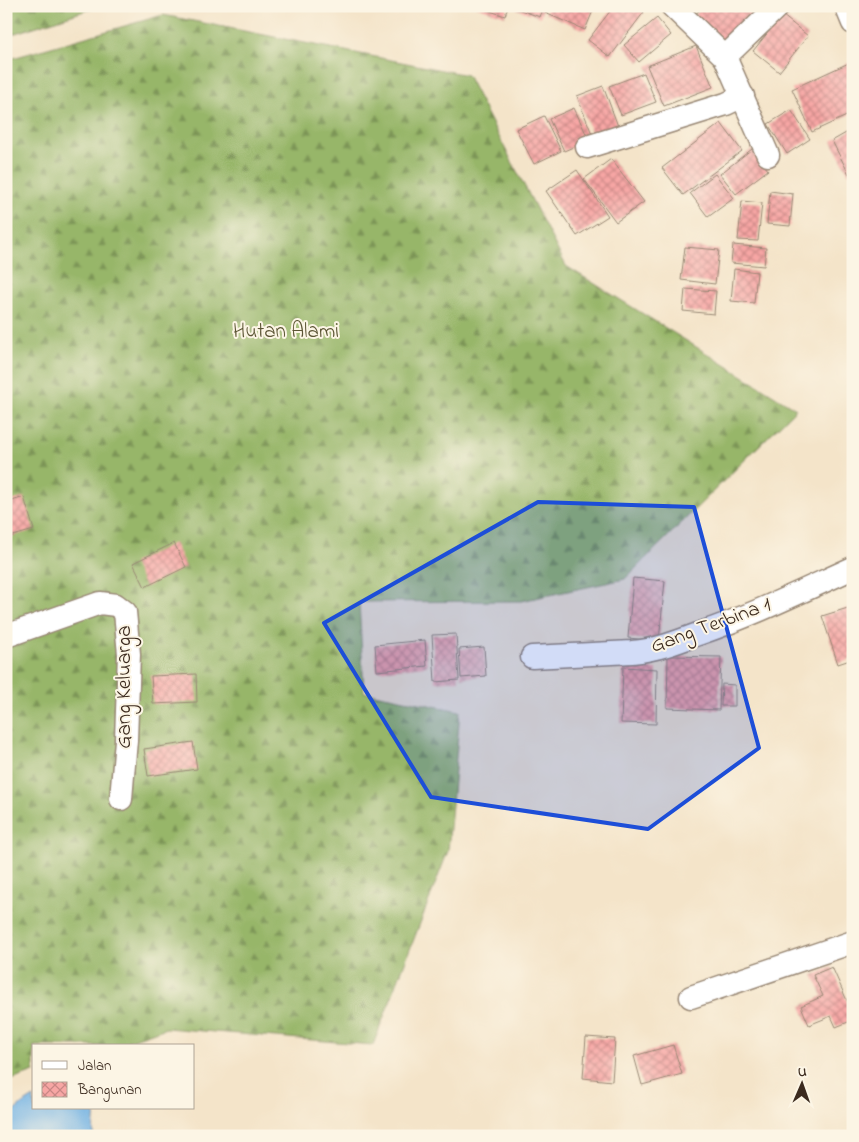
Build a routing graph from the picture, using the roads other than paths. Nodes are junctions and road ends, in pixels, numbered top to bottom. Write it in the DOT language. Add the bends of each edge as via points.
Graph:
graph roads {
  1 [pos="672,6"];
  2 [pos="778,6"];
  3 [pos="846,6"];
  4 [pos="853,23"];
  5 [pos="725,57"];
  6 [pos="743,96"];
  7 [pos="587,147"];
  8 [pos="768,155"];
  9 [pos="853,568"];
  10 [pos="6,636"];
  11 [pos="532,657"];
  12 [pos="121,799"];
  13 [pos="853,942"];
  14 [pos="691,998"];
  1 -- 5 [label="street"];
  2 -- 5 [label="street"];
  3 -- 4 [label="street"];
  5 -- 6 [label="street"];
  6 -- 7 [label="street"];
  6 -- 8 [label="street"];
  9 -- 11 [label="street, Gang Terbina 1" via="722,626 654,649 618,654"];
  10 -- 12 [label="street, Gang Keluarga" via="100,604 116,605 125,612 129,654"];
  13 -- 14 [label="street"];
}
